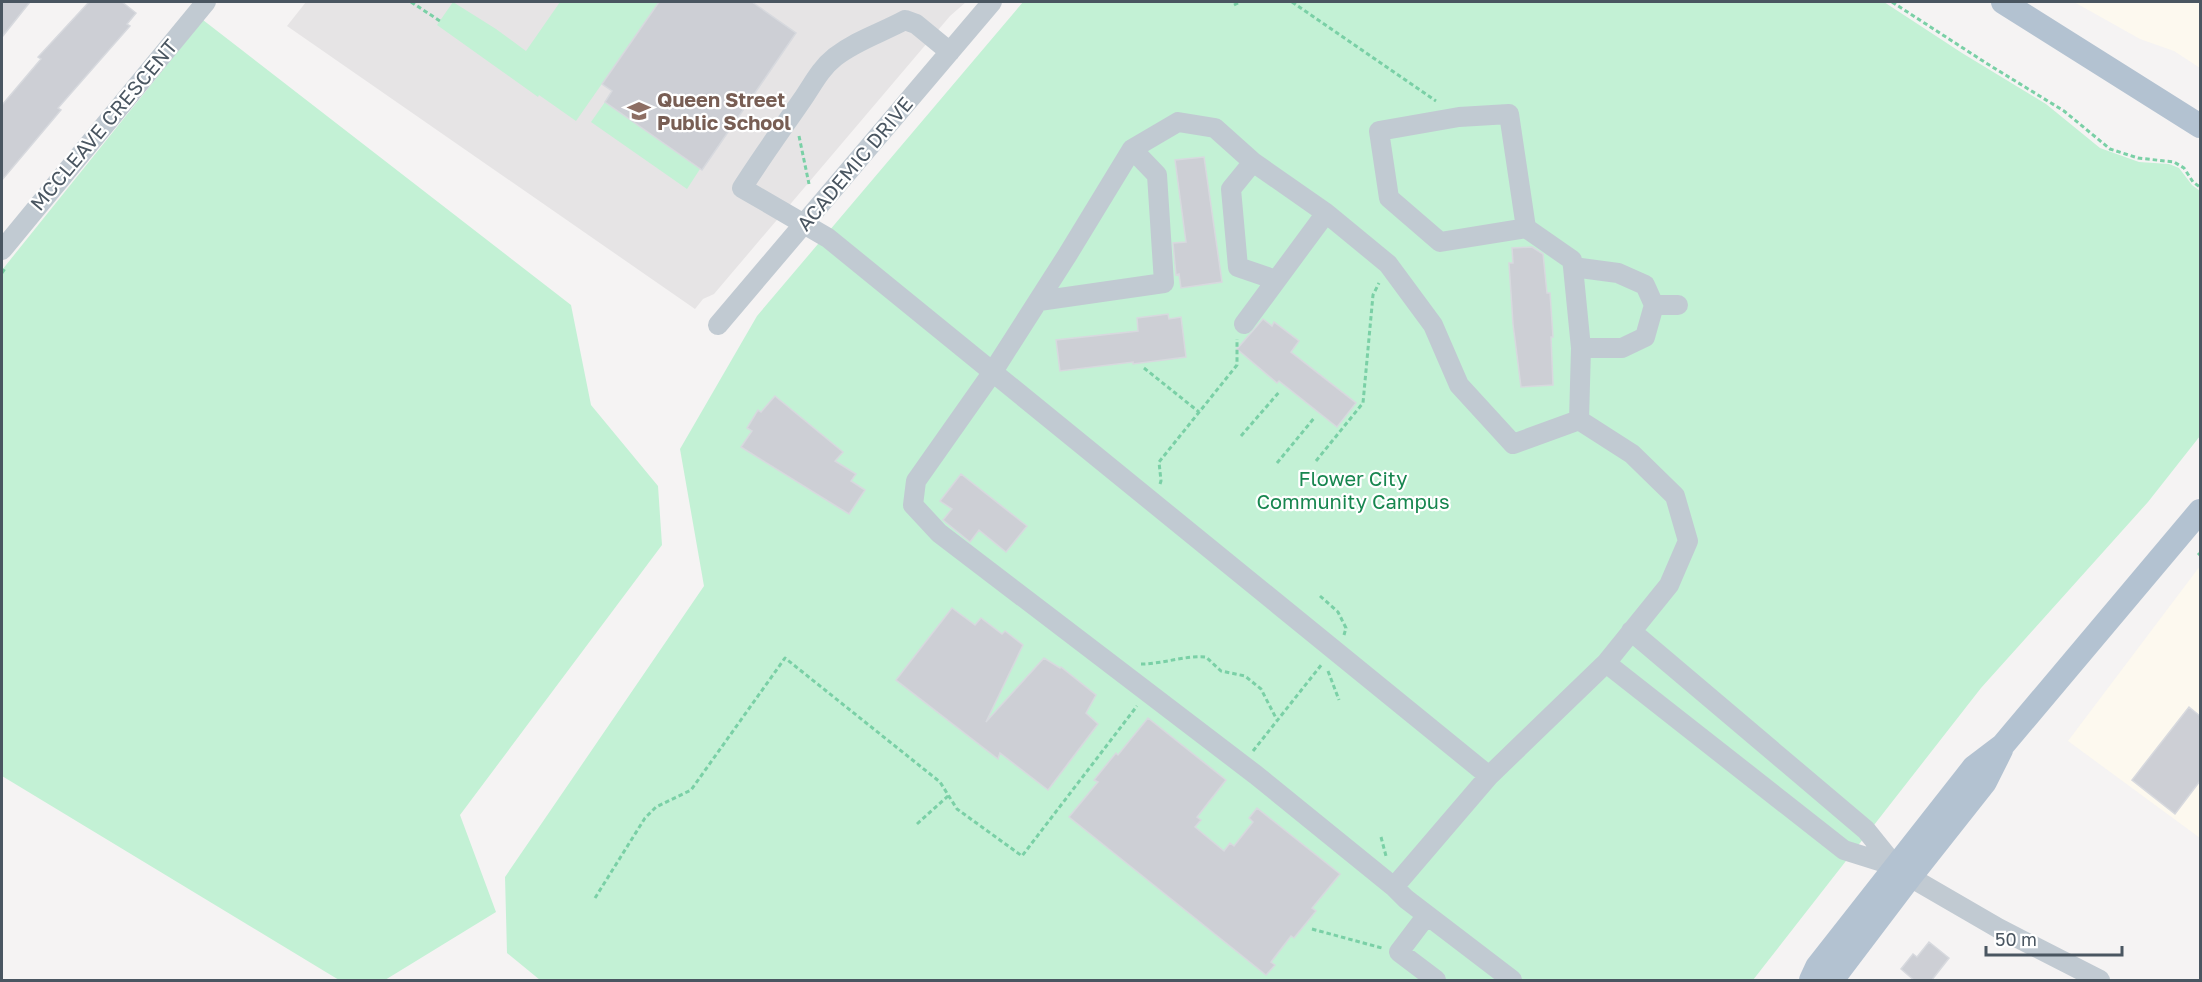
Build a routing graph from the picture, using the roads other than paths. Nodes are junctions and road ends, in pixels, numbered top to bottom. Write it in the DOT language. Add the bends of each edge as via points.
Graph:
graph roads {
  1 [pos="206,2"];
  2 [pos="992,2"];
  3 [pos="2003,2"];
  4 [pos="950,52"];
  5 [pos="2200,126"];
  6 [pos="1132,149"];
  7 [pos="1253,162"];
  8 [pos="1326,213"];
  9 [pos="804,224"];
  10 [pos="1526,228"];
  11 [pos="2,249"];
  12 [pos="1573,267"];
  13 [pos="1275,280"];
  14 [pos="1039,301"];
  15 [pos="1654,305"];
  16 [pos="1678,305"];
  17 [pos="1244,324"];
  18 [pos="718,325"];
  19 [pos="1581,348"];
  20 [pos="992,373"];
  21 [pos="1579,420"];
  22 [pos="2200,511"];
  23 [pos="1631,631"];
  24 [pos="1606,663"];
  25 [pos="1490,777"];
  26 [pos="1902,871"];
  27 [pos="1394,887"];
  28 [pos="1427,915"];
  29 [pos="1436,981"];
  30 [pos="1512,981"];
  31 [pos="1811,981"];
  32 [pos="1832,981"];
  33 [pos="2100,981"];
  1 -- 11 [label="street, MCCLEAVE CRESCENT"];
  2 -- 4 [label="street, ACADEMIC DRIVE"];
  3 -- 5 [label="main road"];
  4 -- 9 [label="street, ACADEMIC DRIVE"];
  4 -- 9 [label="street" via="916,24 905,20 867,37 835,57 816,75 742,188"];
  6 -- 7 [label="street" via="1178,122 1215,128"];
  6 -- 14 [label="street"];
  6 -- 14 [label="street" via="1157,175 1164,283"];
  7 -- 8 [label="street"];
  7 -- 13 [label="street" via="1231,189 1238,267"];
  8 -- 13 [label="street"];
  8 -- 21 [label="street" via="1388,264 1432,325 1458,385 1513,444"];
  9 -- 18 [label="street, ACADEMIC DRIVE"];
  9 -- 20 [label="street" via="828,238"];
  10 -- 10 [label="street" via="1440,242 1389,198 1379,130 1459,117 1509,114"];
  10 -- 12 [label="street" via="1572,260"];
  12 -- 15 [label="street" via="1618,273 1645,285"];
  12 -- 19 [label="street"];
  13 -- 17 [label="street"];
  14 -- 20 [label="street"];
  15 -- 16 [label="street"];
  15 -- 19 [label="street" via="1645,337 1622,348"];
  19 -- 21 [label="street"];
  20 -- 25 [label="street"];
  20 -- 27 [label="street" via="916,481 914,505 939,533 1257,775"];
  21 -- 23 [label="street" via="1632,454 1675,496 1688,541 1669,585"];
  22 -- 26 [label="main road" via="2003,745 1974,767"];
  23 -- 24 [label="street"];
  23 -- 26 [label="street" via="1866,830"];
  24 -- 25 [label="street"];
  24 -- 26 [label="street" via="1844,850"];
  25 -- 27 [label="street"];
  26 -- 31 [label="main road" via="1817,967"];
  26 -- 32 [label="main road"];
  26 -- 33 [label="street" via="1998,928"];
  27 -- 28 [label="street"];
  28 -- 29 [label="street" via="1399,952"];
  28 -- 30 [label="street"];
}
